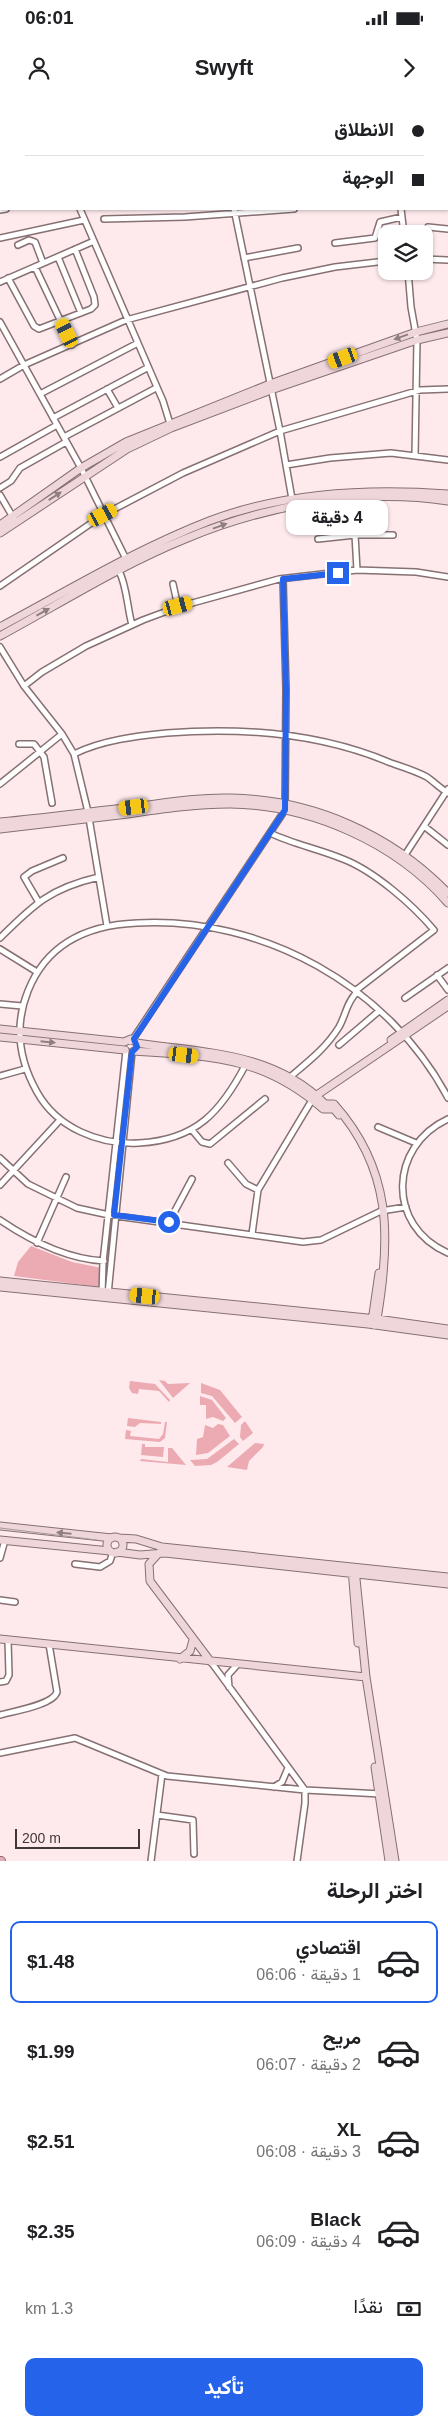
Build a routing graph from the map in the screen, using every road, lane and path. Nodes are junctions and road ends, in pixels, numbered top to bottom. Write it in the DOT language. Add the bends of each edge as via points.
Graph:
graph roads {
  1 [pos="80,210"];
  2 [pos="264,210"];
  3 [pos="401,210"];
  4 [pos="234,211"];
  5 [pos="402,217"];
  6 [pos="104,219"];
  7 [pos="84,220"];
  8 [pos="403,225"];
  9 [pos="433,228"];
  10 [pos="448,229"];
  11 [pos="0,238"];
  12 [pos="94,241"];
  13 [pos="335,243"];
  14 [pos="18,246"];
  15 [pos="298,248"];
  16 [pos="75,249"];
  17 [pos="58,257"];
  18 [pos="244,258"];
  19 [pos="433,259"];
  20 [pos="448,260"];
  21 [pos="43,263"];
  22 [pos="378,263"];
  23 [pos="35,267"];
  24 [pos="8,278"];
  25 [pos="409,280"];
  26 [pos="0,282"];
  27 [pos="250,285"];
  28 [pos="81,313"];
  29 [pos="126,320"];
  30 [pos="61,321"];
  31 [pos="0,322"];
  32 [pos="448,324"];
  33 [pos="416,332"];
  34 [pos="448,332"];
  35 [pos="417,340"];
  36 [pos="136,344"];
  37 [pos="72,345"];
  38 [pos="24,365"];
  39 [pos="147,368"];
  40 [pos="0,379"];
  41 [pos="271,387"];
  42 [pos="156,388"];
  43 [pos="107,389"];
  44 [pos="448,389"];
  45 [pos="417,391"];
  46 [pos="40,394"];
  47 [pos="118,408"];
  48 [pos="53,418"];
  49 [pos="57,425"];
  50 [pos="170,426"];
  51 [pos="280,431"];
  52 [pos="65,440"];
  53 [pos="415,456"];
  54 [pos="0,457"];
  55 [pos="448,460"];
  56 [pos="286,465"];
  57 [pos="81,468"];
  58 [pos="85,476"];
  59 [pos="0,488"];
  60 [pos="448,494"];
  61 [pos="0,496"];
  62 [pos="292,499"];
  63 [pos="448,501"];
  64 [pos="103,515"];
  65 [pos="14,520"];
  66 [pos="0,525"];
  67 [pos="0,533"];
  68 [pos="393,534"];
  69 [pos="355,535"];
  70 [pos="318,539"];
  71 [pos="175,540"];
  72 [pos="126,559"];
  73 [pos="356,570"];
  74 [pos="119,571"];
  75 [pos="448,577"];
  76 [pos="283,579"];
  77 [pos="173,584"];
  78 [pos="0,586"];
  79 [pos="178,606"];
  80 [pos="132,625"];
  81 [pos="0,627"];
  82 [pos="0,636"];
  83 [pos="0,647"];
  84 [pos="24,686"];
  85 [pos="62,734"];
  86 [pos="285,734"];
  87 [pos="19,744"];
  88 [pos="41,751"];
  89 [pos="74,754"];
  90 [pos="0,784"];
  91 [pos="447,792"];
  92 [pos="52,803"];
  93 [pos="284,807"];
  94 [pos="88,815"];
  95 [pos="0,822"];
  96 [pos="424,826"];
  97 [pos="0,829"];
  98 [pos="270,833"];
  99 [pos="448,845"];
  100 [pos="63,858"];
  101 [pos="402,858"];
  102 [pos="99,877"];
  103 [pos="448,893"];
  104 [pos="38,901"];
  105 [pos="448,903"];
  106 [pos="210,925"];
  107 [pos="107,926"];
  108 [pos="0,938"];
  109 [pos="0,949"];
  110 [pos="448,968"];
  111 [pos="37,972"];
  112 [pos="436,975"];
  113 [pos="448,990"];
  114 [pos="356,991"];
  115 [pos="405,998"];
  116 [pos="448,1000"];
  117 [pos="0,1004"];
  118 [pos="22,1006"];
  119 [pos="448,1006"];
  120 [pos="379,1011"];
  121 [pos="0,1029"];
  122 [pos="19,1031"];
  123 [pos="403,1034"];
  124 [pos="0,1037"];
  125 [pos="19,1039"];
  126 [pos="135,1041"];
  127 [pos="339,1044"];
  128 [pos="128,1049"];
  129 [pos="246,1064"];
  130 [pos="25,1069"];
  131 [pos="0,1076"];
  132 [pos="290,1077"];
  133 [pos="314,1097"];
  134 [pos="448,1098"];
  135 [pos="265,1099"];
  136 [pos="448,1119"];
  137 [pos="60,1120"];
  138 [pos="378,1126"];
  139 [pos="192,1130"];
  140 [pos="116,1142"];
  141 [pos="124,1143"];
  142 [pos="416,1143"];
  143 [pos="0,1158"];
  144 [pos="228,1163"];
  145 [pos="14,1171"];
  146 [pos="66,1177"];
  147 [pos="192,1180"];
  148 [pos="0,1185"];
  149 [pos="258,1190"];
  150 [pos="56,1199"];
  151 [pos="406,1207"];
  152 [pos="383,1211"];
  153 [pos="112,1215"];
  154 [pos="0,1220"];
  155 [pos="169,1222"];
  156 [pos="252,1234"];
  157 [pos="37,1243"];
  158 [pos="448,1253"];
  159 [pos="110,1261"];
  160 [pos="102,1262"];
  161 [pos="0,1281"];
  162 [pos="0,1287"];
  163 [pos="105,1294"];
  164 [pos="374,1321"];
  165 [pos="448,1329"];
  166 [pos="448,1335"];
  167 [pos="0,1526"];
  168 [pos="116,1538"];
  169 [pos="2,1540"];
  170 [pos="151,1545"];
  171 [pos="114,1552"];
  172 [pos="151,1554"];
  173 [pos="0,1558"];
  174 [pos="75,1564"];
  175 [pos="150,1564"];
  176 [pos="354,1570"];
  177 [pos="448,1577"];
  178 [pos="448,1584"];
  179 [pos="0,1600"];
  180 [pos="15,1602"];
  181 [pos="0,1639"];
  182 [pos="8,1640"];
  183 [pos="193,1640"];
  184 [pos="49,1644"];
  185 [pos="180,1659"];
  186 [pos="211,1662"];
  187 [pos="237,1665"];
  188 [pos="364,1678"];
  189 [pos="0,1682"];
  190 [pos="229,1688"];
  191 [pos="0,1715"];
  192 [pos="0,1753"];
  193 [pos="288,1768"];
  194 [pos="162,1774"];
  195 [pos="274,1787"];
  196 [pos="304,1790"];
  197 [pos="382,1794"];
  198 [pos="156,1815"];
  199 [pos="194,1854"];
  200 [pos="151,1861"];
  201 [pos="298,1861"];
  202 [pos="389,1861"];
  203 [pos="395,1861"];
  1 -- 7 [label="street"];
  2 -- 4 [label="street"];
  3 -- 5 [label="street"];
  4 -- 6 [label="street"];
  4 -- 18 [label="street"];
  5 -- 8 [label="street"];
  5 -- 13 [label="street" via="380,222 375,238"];
  7 -- 11 [label="street"];
  7 -- 12 [label="street"];
  9 -- 10 [label="street"];
  12 -- 16 [label="street"];
  12 -- 29 [label="street"];
  14 -- 21 [label="street" via="29,240 35,242"];
  15 -- 18 [label="street"];
  16 -- 17 [label="street"];
  16 -- 28 [label="street" via="95,302 94,307"];
  17 -- 21 [label="street"];
  17 -- 28 [label="street"];
  18 -- 27 [label="street"];
  19 -- 20 [label="street"];
  21 -- 23 [label="street"];
  22 -- 27 [label="street" via="335,267"];
  23 -- 24 [label="street"];
  23 -- 30 [label="street"];
  24 -- 26 [label="street"];
  24 -- 30 [label="street" via="36,328 41,330"];
  25 -- 33 [label="street"];
  27 -- 29 [label="street"];
  27 -- 41 [label="street"];
  28 -- 30 [label="street"];
  29 -- 36 [label="street"];
  29 -- 37 [label="street"];
  30 -- 37 [label="street"];
  31 -- 38 [label="street"];
  32 -- 33 [label="main road"];
  33 -- 35 [label="street"];
  33 -- 41 [label="main road, one-way"];
  34 -- 35 [label="main road"];
  35 -- 41 [label="main road"];
  35 -- 45 [label="street"];
  36 -- 39 [label="street"];
  36 -- 46 [label="street"];
  37 -- 38 [label="street"];
  38 -- 40 [label="street"];
  38 -- 46 [label="street"];
  39 -- 42 [label="street"];
  39 -- 43 [label="street"];
  41 -- 50 [label="main road"];
  41 -- 51 [label="street"];
  42 -- 47 [label="street"];
  42 -- 50 [label="street"];
  43 -- 47 [label="street"];
  43 -- 48 [label="street"];
  44 -- 45 [label="street"];
  45 -- 51 [label="street"];
  45 -- 53 [label="street"];
  46 -- 48 [label="street"];
  47 -- 52 [label="street"];
  48 -- 49 [label="street"];
  49 -- 52 [label="street"];
  49 -- 54 [label="street"];
  50 -- 57 [label="main road" via="126,442"];
  50 -- 58 [label="main road"];
  51 -- 56 [label="street"];
  51 -- 64 [label="street" via="183,473"];
  52 -- 57 [label="street"];
  52 -- 59 [label="street" via="20,468 11,481"];
  53 -- 55 [label="street"];
  53 -- 56 [label="street" via="391,453"];
  56 -- 62 [label="street"];
  57 -- 58 [label="street"];
  57 -- 65 [label="main road"];
  58 -- 64 [label="street"];
  65 -- 58 [label="main road, one-way"];
  60 -- 62 [label="main road" via="367,491"];
  61 -- 65 [label="street"];
  62 -- 71 [label="main road" via="238,512"];
  71 -- 63 [label="main road, one-way" via="260,513 340,499"];
  64 -- 72 [label="street"];
  64 -- 78 [label="street"];
  65 -- 66 [label="main road"];
  65 -- 67 [label="main road"];
  68 -- 69 [label="street"];
  69 -- 70 [label="street"];
  69 -- 73 [label="street"];
  71 -- 72 [label="main road"];
  71 -- 74 [label="main road"];
  72 -- 81 [label="main road"];
  73 -- 75 [label="street" via="416,572"];
  73 -- 76 [label="street"];
  74 -- 80 [label="street" via="125,581 125,597"];
  82 -- 74 [label="main road, one-way"];
  76 -- 79 [label="street"];
  76 -- 86 [label="street"];
  77 -- 79 [label="street"];
  79 -- 80 [label="street"];
  80 -- 84 [label="street" via="86,646"];
  83 -- 84 [label="street"];
  84 -- 85 [label="street"];
  85 -- 88 [label="street"];
  85 -- 89 [label="street"];
  86 -- 89 [label="street" via="210,730 143,736 102,744"];
  86 -- 91 [label="street" via="341,745 381,758 426,777"];
  86 -- 93 [label="street"];
  87 -- 88 [label="street" via="34,744"];
  88 -- 90 [label="street"];
  88 -- 92 [label="street"];
  89 -- 94 [label="street"];
  91 -- 96 [label="street"];
  93 -- 94 [label="main road" via="254,800 208,798"];
  93 -- 98 [label="street"];
  93 -- 101 [label="main road" via="340,820 366,832"];
  94 -- 95 [label="main road"];
  94 -- 97 [label="main road"];
  94 -- 102 [label="street"];
  96 -- 99 [label="street"];
  96 -- 101 [label="street"];
  98 -- 106 [label="street"];
  98 -- 114 [label="street" via="344,859 380,881 434,930"];
  100 -- 104 [label="street" via="24,877"];
  101 -- 103 [label="main road"];
  101 -- 105 [label="main road"];
  102 -- 104 [label="street" via="76,882"];
  102 -- 107 [label="street"];
  104 -- 108 [label="street"];
  106 -- 107 [label="street" via="150,922"];
  106 -- 114 [label="street" via="286,949"];
  106 -- 126 [label="street"];
  107 -- 111 [label="street" via="77,936 57,950"];
  109 -- 111 [label="street"];
  110 -- 112 [label="street"];
  111 -- 118 [label="street"];
  112 -- 113 [label="street"];
  112 -- 115 [label="street"];
  114 -- 120 [label="street"];
  114 -- 132 [label="street" via="341,1024 324,1049"];
  116 -- 123 [label="main road"];
  117 -- 118 [label="street"];
  118 -- 122 [label="street"];
  119 -- 123 [label="main road"];
  120 -- 123 [label="street"];
  120 -- 127 [label="street"];
  121 -- 122 [label="main road"];
  122 -- 125 [label="street"];
  122 -- 128 [label="main road"];
  123 -- 133 [label="main road"];
  123 -- 134 [label="street"];
  124 -- 125 [label="main road"];
  125 -- 128 [label="main road, one-way"];
  125 -- 130 [label="street"];
  126 -- 128 [label="main road"];
  126 -- 128 [label="main road" via="129,1038"];
  126 -- 132 [label="main road" via="240,1057"];
  128 -- 129 [label="main road"];
  128 -- 140 [label="street"];
  128 -- 141 [label="street"];
  129 -- 133 [label="main road" via="277,1076"];
  129 -- 139 [label="street" via="222,1105"];
  130 -- 131 [label="street"];
  130 -- 137 [label="street" via="43,1102"];
  132 -- 133 [label="main road"];
  133 -- 149 [label="street"];
  133 -- 152 [label="main road" via="323,1109 334,1109 361,1147"];
  135 -- 139 [label="street" via="210,1144 202,1142"];
  136 -- 142 [label="street" via="430,1129"];
  137 -- 140 [label="street" via="89,1135"];
  137 -- 145 [label="street"];
  138 -- 142 [label="street"];
  139 -- 141 [label="street" via="161,1141"];
  140 -- 141 [label="street"];
  140 -- 153 [label="street"];
  141 -- 153 [label="street"];
  142 -- 151 [label="street" via="404,1169 402,1188"];
  143 -- 145 [label="street"];
  144 -- 149 [label="street" via="246,1184"];
  145 -- 148 [label="street"];
  145 -- 150 [label="street" via="28,1184"];
  146 -- 150 [label="street"];
  147 -- 155 [label="street"];
  149 -- 156 [label="street"];
  150 -- 153 [label="street" via="77,1208"];
  150 -- 157 [label="street"];
  151 -- 152 [label="street"];
  151 -- 158 [label="street" via="417,1230"];
  152 -- 156 [label="street" via="321,1240 303,1242"];
  152 -- 164 [label="main road"];
  153 -- 155 [label="street"];
  153 -- 159 [label="street"];
  153 -- 160 [label="street"];
  154 -- 157 [label="street"];
  155 -- 156 [label="street"];
  157 -- 160 [label="street"];
  159 -- 160 [label="street"];
  159 -- 163 [label="street"];
  160 -- 163 [label="street"];
  161 -- 163 [label="main road"];
  162 -- 163 [label="main road"];
  163 -- 164 [label="main road"];
  164 -- 165 [label="main road"];
  164 -- 166 [label="main road"];
  168 -- 167 [label="main road, one-way"];
  168 -- 170 [label="main road"];
  168 -- 171 [label="main road" via="123,1545"];
  168 -- 171 [label="main road" via="107,1544"];
  169 -- 171 [label="main road"];
  169 -- 173 [label="street"];
  170 -- 172 [label="main road"];
  170 -- 176 [label="main road"];
  171 -- 172 [label="main road"];
  171 -- 174 [label="street" via="110,1561 100,1567"];
  172 -- 175 [label="main road"];
  172 -- 175 [label="main road"];
  172 -- 176 [label="main road"];
  175 -- 183 [label="main road" via="152,1585"];
  176 -- 177 [label="main road"];
  176 -- 178 [label="main road"];
  176 -- 188 [label="main road"];
  179 -- 180 [label="street"];
  181 -- 182 [label="main road"];
  182 -- 184 [label="main road"];
  182 -- 189 [label="street" via="9,1675 6,1681"];
  183 -- 185 [label="main road" via="190,1651"];
  183 -- 186 [label="main road"];
  184 -- 185 [label="main road"];
  184 -- 191 [label="street" via="56,1696 49,1702"];
  185 -- 186 [label="main road"];
  186 -- 187 [label="main road"];
  186 -- 190 [label="street"];
  187 -- 188 [label="main road"];
  187 -- 190 [label="street" via="228,1675"];
  188 -- 197 [label="main road"];
  190 -- 193 [label="street"];
  192 -- 194 [label="street" via="75,1738"];
  193 -- 195 [label="street" via="282,1782"];
  193 -- 196 [label="street"];
  194 -- 195 [label="street"];
  194 -- 198 [label="street"];
  195 -- 196 [label="street"];
  196 -- 197 [label="street"];
  196 -- 201 [label="street"];
  197 -- 202 [label="main road"];
  197 -- 203 [label="main road"];
  198 -- 199 [label="street" via="194,1820"];
  198 -- 200 [label="street"];
}
